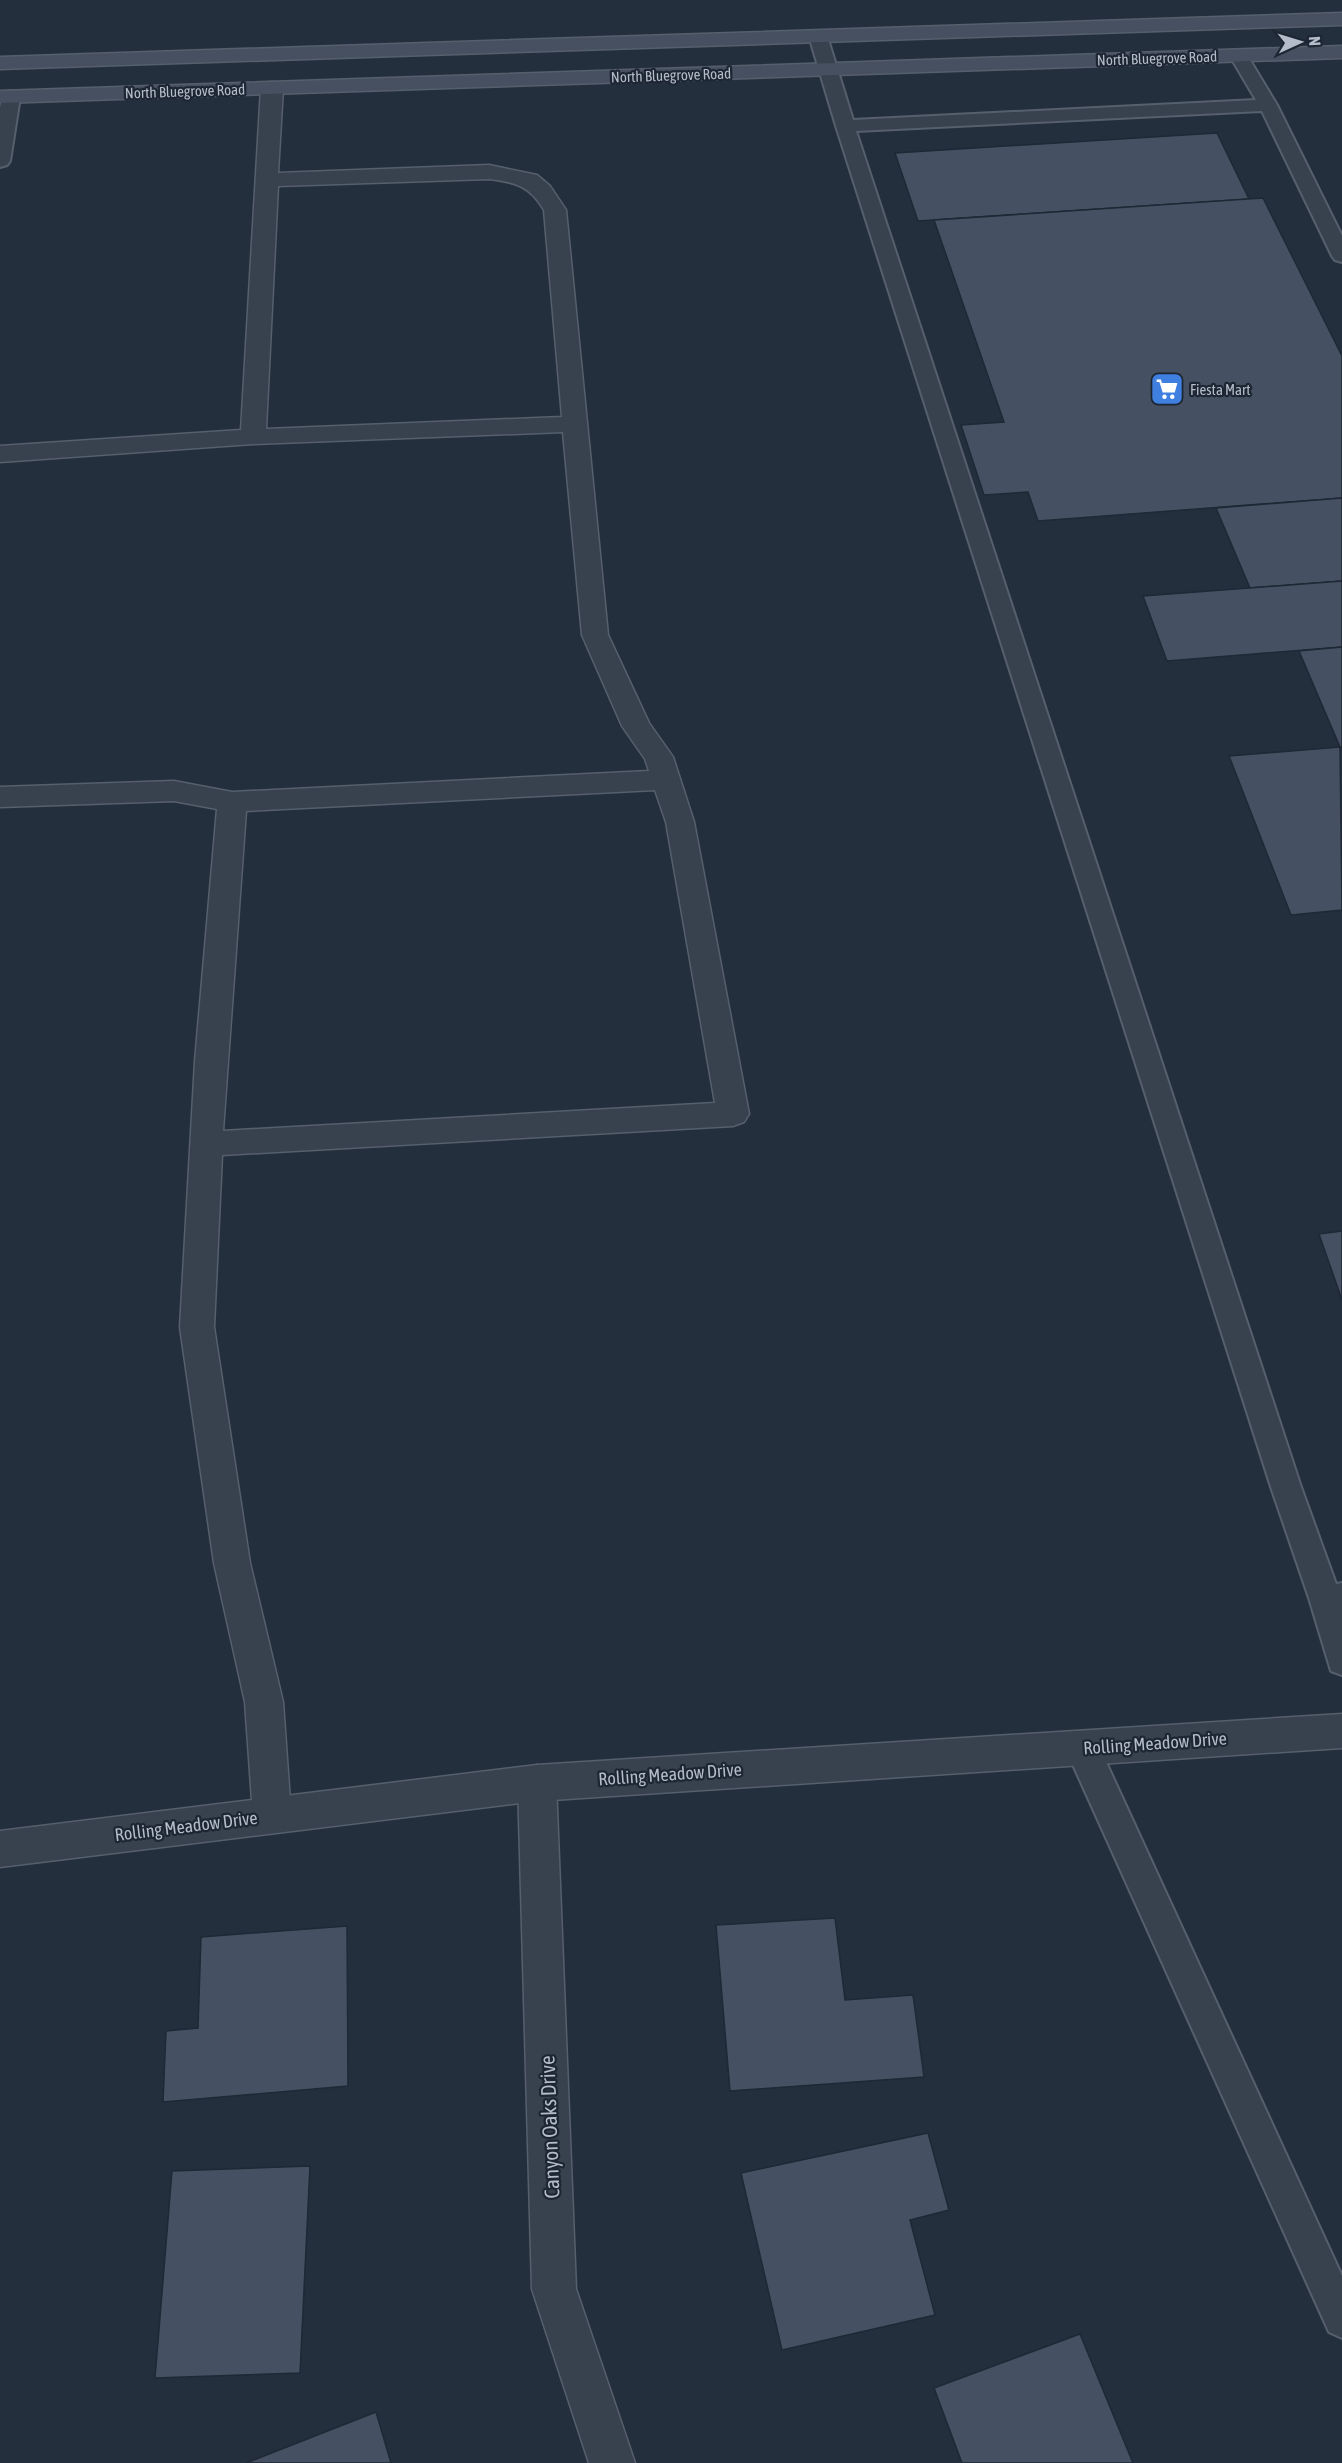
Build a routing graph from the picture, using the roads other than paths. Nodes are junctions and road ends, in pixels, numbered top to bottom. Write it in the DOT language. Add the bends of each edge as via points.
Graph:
graph roads {
  1 [pos="1342,19"];
  2 [pos="1219,23"];
  3 [pos="818,36"];
  4 [pos="1342,52"];
  5 [pos="1239,56"];
  6 [pos="0,63"];
  7 [pos="828,69"];
  8 [pos="272,88"];
  9 [pos="6,97"];
  10 [pos="1268,105"];
  11 [pos="845,126"];
  12 [pos="0,161"];
  13 [pos="267,180"];
  14 [pos="1342,256"];
  15 [pos="575,424"];
  16 [pos="253,437"];
  17 [pos="0,454"];
  18 [pos="666,780"];
  19 [pos="0,797"];
  20 [pos="232,802"];
  21 [pos="207,1144"];
  22 [pos="1334,1597"];
  23 [pos="1342,1661"];
  24 [pos="1342,1731"];
  25 [pos="1082,1747"];
  26 [pos="537,1783"];
  27 [pos="272,1815"];
  28 [pos="0,1849"];
  29 [pos="1342,2319"];
  30 [pos="612,2463"];
  1 -- 2 [label="main road, North Bluegrove Road"];
  2 -- 3 [label="main road, North Bluegrove Road"];
  2 -- 5 [label="main road"];
  3 -- 6 [label="main road, North Bluegrove Road"];
  3 -- 7 [label="lane"];
  4 -- 5 [label="main road, North Bluegrove Road"];
  5 -- 7 [label="main road, North Bluegrove Road"];
  5 -- 10 [label="lane"];
  7 -- 8 [label="main road, North Bluegrove Road"];
  7 -- 11 [label="lane"];
  8 -- 9 [label="main road, North Bluegrove Road"];
  8 -- 13 [label="street"];
  9 -- 12 [label="lane"];
  10 -- 11 [label="lane"];
  10 -- 14 [label="lane"];
  11 -- 22 [label="lane" via="1282,1476"];
  13 -- 15 [label="street" via="489,172 537,183 548,194 555,210"];
  13 -- 16 [label="street"];
  15 -- 16 [label="street"];
  15 -- 18 [label="street" via="595,635 636,726 659,757"];
  16 -- 17 [label="street"];
  18 -- 20 [label="street"];
  18 -- 21 [label="street" via="680,822 733,1114"];
  19 -- 20 [label="street" via="174,791"];
  20 -- 21 [label="street"];
  21 -- 27 [label="street" via="196,1327 232,1563 264,1702"];
  22 -- 23 [label="lane"];
  24 -- 25 [label="street, Rolling Meadow Drive"];
  25 -- 26 [label="street, Rolling Meadow Drive"];
  25 -- 29 [label="lane"];
  26 -- 27 [label="street, Rolling Meadow Drive"];
  26 -- 30 [label="street, Canyon Oaks Drive" via="554,2289"];
  27 -- 28 [label="street, Rolling Meadow Drive"];
}
